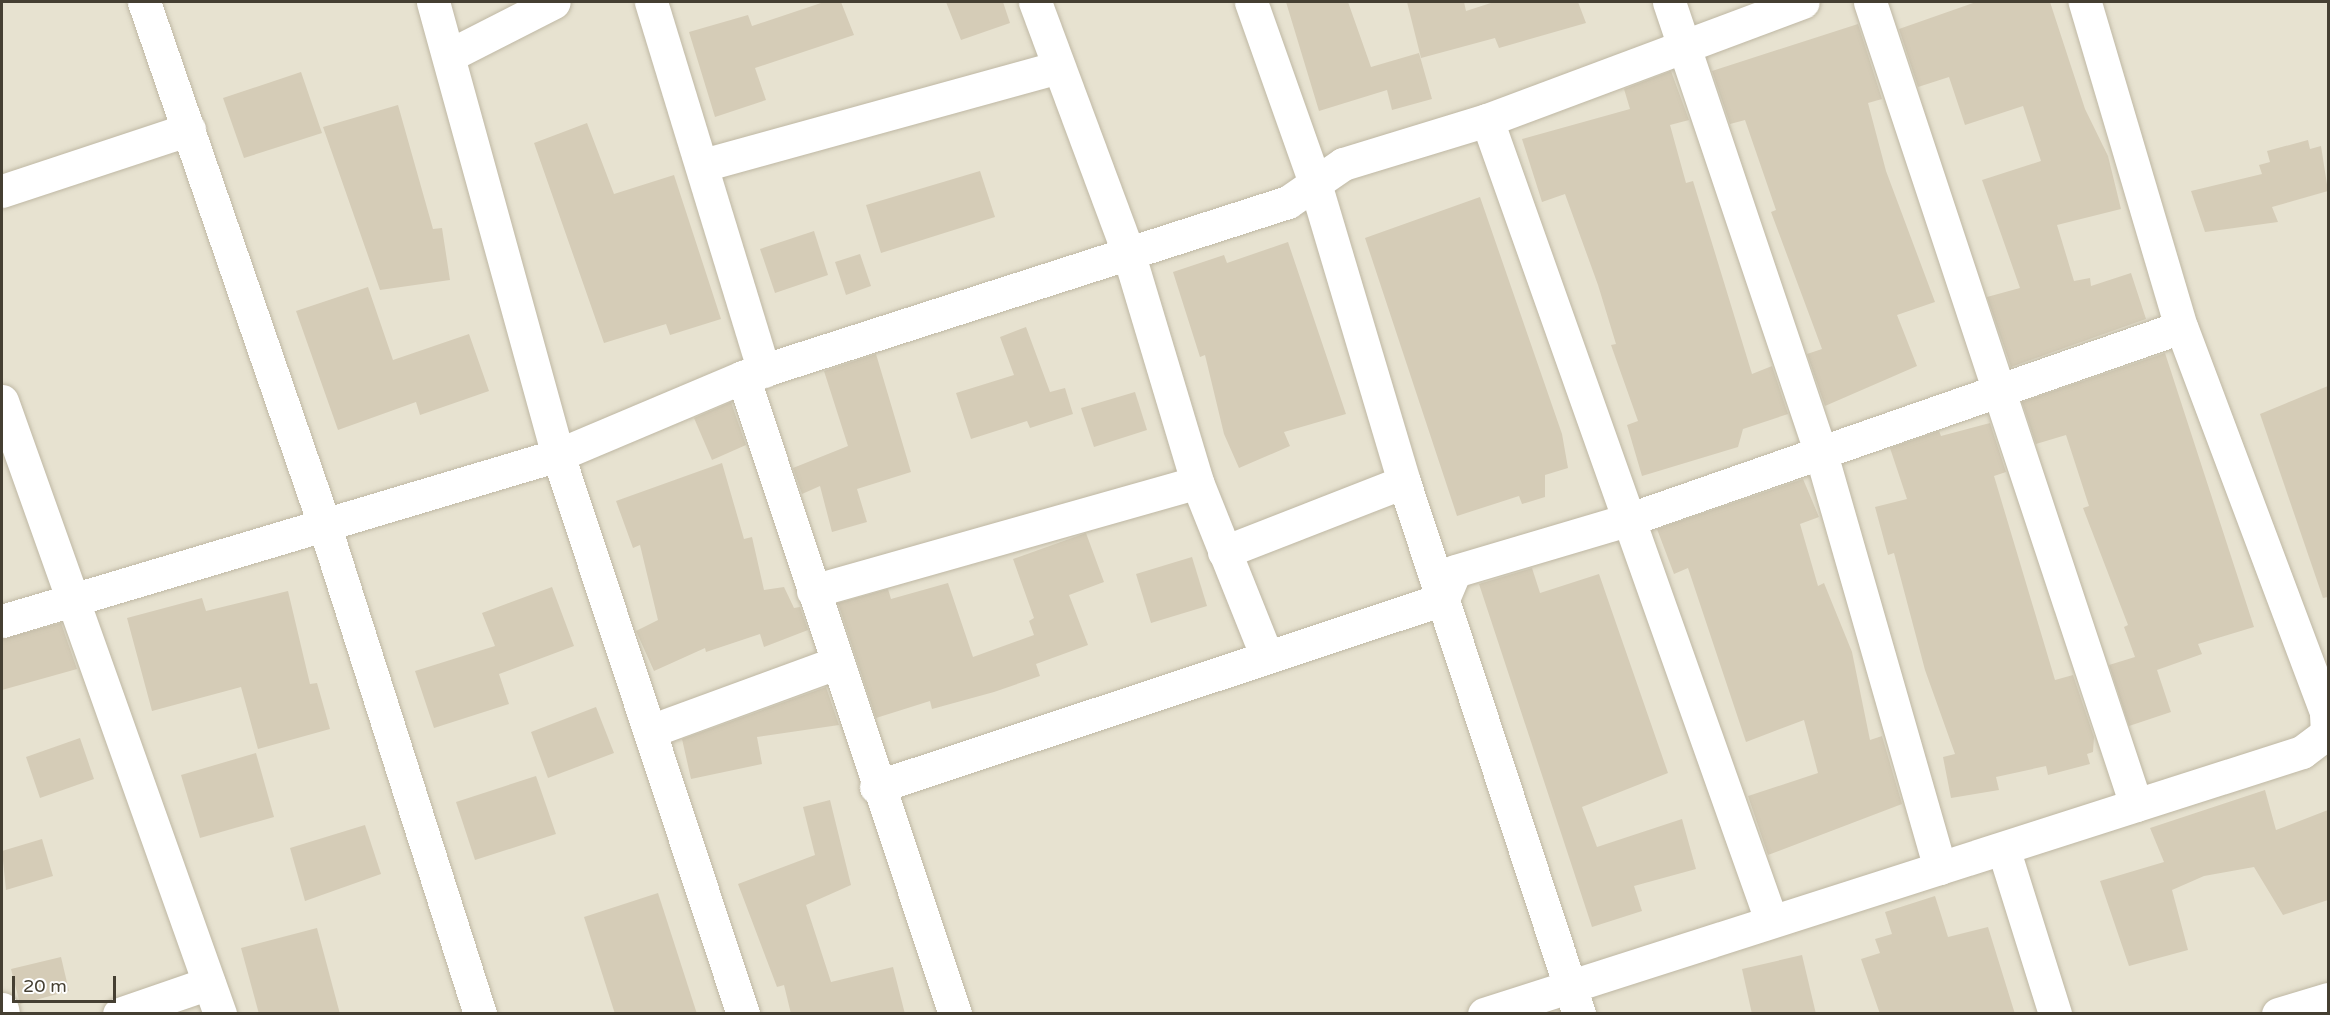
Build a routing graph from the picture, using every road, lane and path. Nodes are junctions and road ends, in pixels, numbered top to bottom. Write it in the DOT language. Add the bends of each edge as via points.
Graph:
graph roads {
  1 [pos="144,2"];
  2 [pos="434,2"];
  3 [pos="554,2"];
  4 [pos="651,2"];
  5 [pos="1035,2"];
  6 [pos="1251,2"];
  7 [pos="1669,2"];
  8 [pos="1803,2"];
  9 [pos="1870,2"];
  10 [pos="2085,2"];
  11 [pos="1684,43"];
  12 [pos="452,54"];
  13 [pos="1058,67"];
  14 [pos="1487,120"];
  15 [pos="189,129"];
  16 [pos="703,165"];
  17 [pos="1314,180"];
  18 [pos="2,191"];
  19 [pos="1129,255"];
  20 [pos="2181,327"];
  21 [pos="753,374"];
  22 [pos="1998,389"];
  23 [pos="2,401"];
  24 [pos="1820,450"];
  25 [pos="558,455"];
  26 [pos="1197,482"];
  27 [pos="1404,482"];
  28 [pos="1630,519"];
  29 [pos="324,524"];
  30 [pos="1224,552"];
  31 [pos="813,591"];
  32 [pos="1443,599"];
  33 [pos="76,601"];
  34 [pos="2,621"];
  35 [pos="1267,657"];
  36 [pos="836,663"];
  37 [pos="650,731"];
  38 [pos="876,787"];
  39 [pos="2136,806"];
  40 [pos="2004,851"];
  41 [pos="1940,868"];
  42 [pos="1771,920"];
  43 [pos="209,983"];
  44 [pos="1575,999"];
  45 [pos="2328,999"];
  46 [pos="120,1014"];
  47 [pos="219,1014"];
  48 [pos="480,1014"];
  49 [pos="743,1014"];
  50 [pos="955,1014"];
  51 [pos="1484,1014"];
  52 [pos="2055,1014"];
  53 [pos="2278,1014"];
  1 -- 15 [label="street"];
  2 -- 12 [label="street"];
  3 -- 12 [label="street"];
  4 -- 16 [label="street"];
  5 -- 13 [label="street"];
  6 -- 17 [label="street"];
  7 -- 11 [label="street"];
  8 -- 11 [label="street"];
  9 -- 22 [label="street"];
  10 -- 20 [label="street"];
  11 -- 14 [label="street"];
  11 -- 24 [label="street"];
  12 -- 25 [label="street"];
  13 -- 16 [label="street"];
  13 -- 19 [label="street"];
  14 -- 17 [label="street" via="1343,164"];
  14 -- 28 [label="street"];
  15 -- 18 [label="street"];
  15 -- 29 [label="street"];
  16 -- 21 [label="street"];
  17 -- 19 [label="street" via="1288,202"];
  17 -- 27 [label="street"];
  19 -- 21 [label="street"];
  19 -- 26 [label="street"];
  20 -- 22 [label="street"];
  20 -- 39 [label="street" via="2326,712 2327,733 2302,752"];
  21 -- 25 [label="street"];
  21 -- 31 [label="street"];
  22 -- 24 [label="street"];
  22 -- 39 [label="street"];
  23 -- 33 [label="street"];
  24 -- 28 [label="street"];
  24 -- 41 [label="street"];
  25 -- 29 [label="street"];
  25 -- 37 [label="street"];
  26 -- 30 [label="street"];
  26 -- 31 [label="street"];
  27 -- 30 [label="street"];
  27 -- 32 [label="street"];
  28 -- 32 [label="street" via="1455,571"];
  28 -- 42 [label="street"];
  29 -- 33 [label="street"];
  29 -- 48 [label="street"];
  30 -- 35 [label="street"];
  31 -- 36 [label="street"];
  32 -- 35 [label="street"];
  32 -- 44 [label="street"];
  33 -- 34 [label="street"];
  33 -- 43 [label="street"];
  35 -- 38 [label="street"];
  36 -- 37 [label="street"];
  36 -- 38 [label="street"];
  37 -- 49 [label="street"];
  38 -- 50 [label="street"];
  39 -- 40 [label="street"];
  40 -- 41 [label="street"];
  40 -- 52 [label="street"];
  41 -- 42 [label="street"];
  42 -- 44 [label="street"];
  43 -- 46 [label="street"];
  43 -- 47 [label="street"];
  44 -- 51 [label="street"];
  45 -- 53 [label="street"];
}
